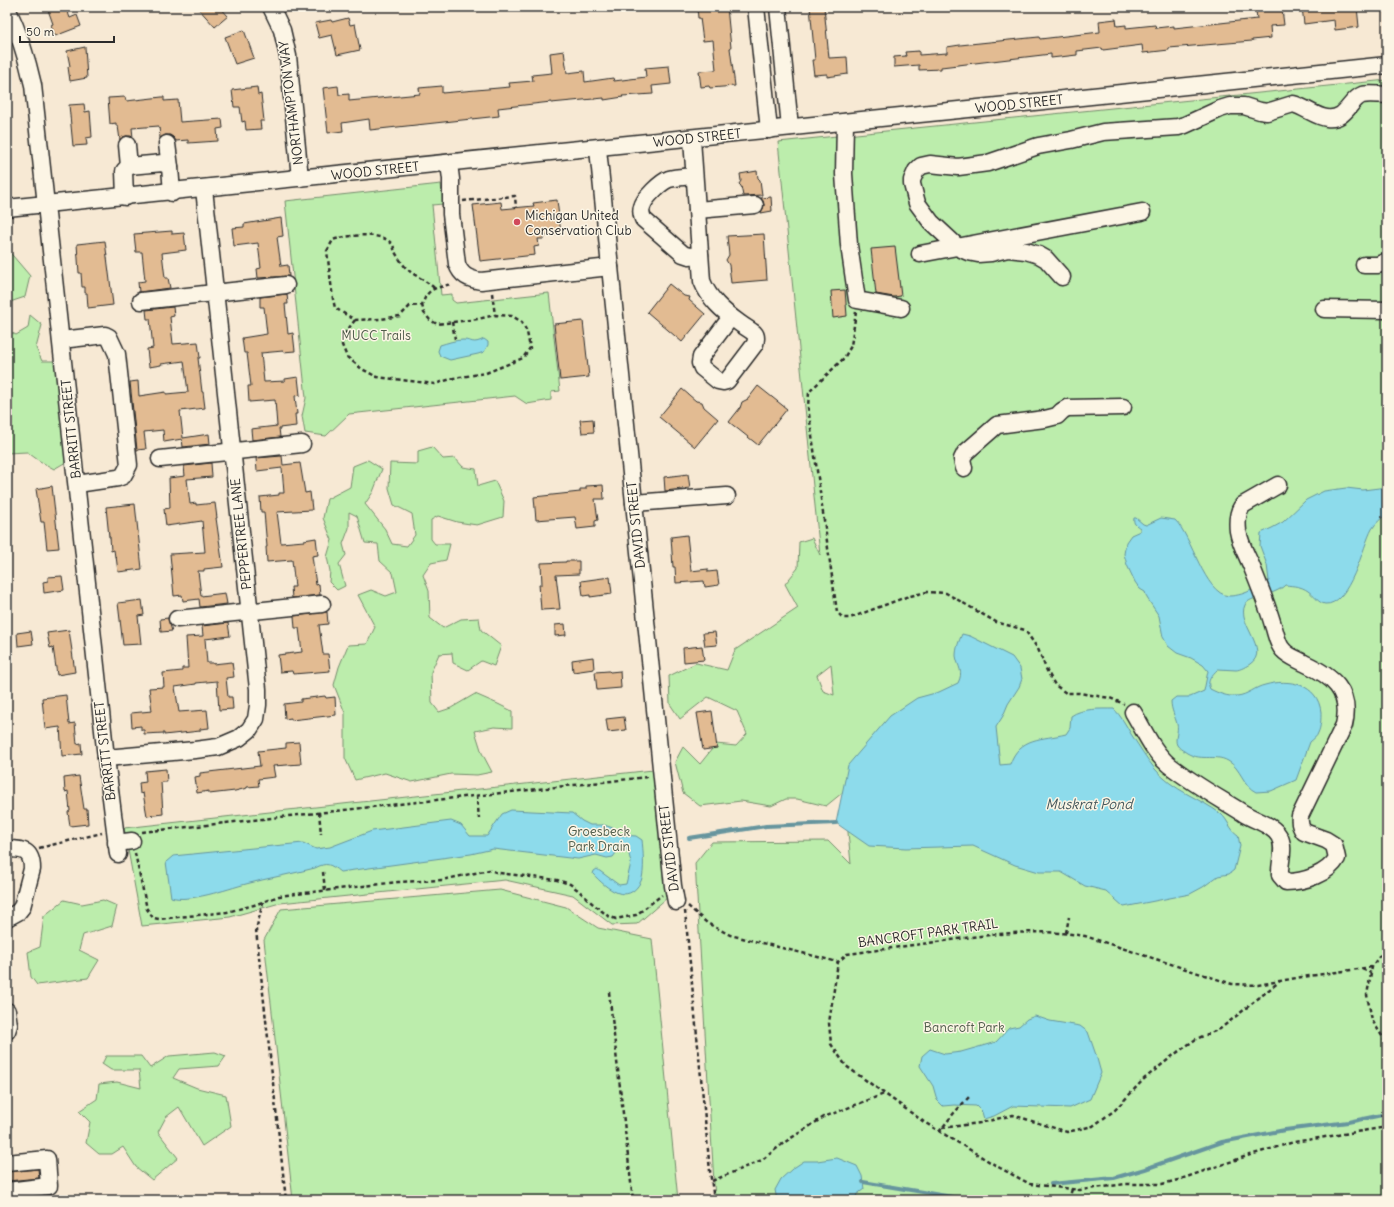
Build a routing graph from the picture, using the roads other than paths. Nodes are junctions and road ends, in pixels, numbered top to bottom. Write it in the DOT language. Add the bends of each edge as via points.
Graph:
graph roads {
  1 [pos="271,7"];
  2 [pos="756,7"];
  3 [pos="778,7"];
  4 [pos="7,8"];
  5 [pos="1387,66"];
  6 [pos="1387,95"];
  7 [pos="845,122"];
  8 [pos="790,127"];
  9 [pos="769,130"];
  10 [pos="692,139"];
  11 [pos="167,144"];
  12 [pos="127,145"];
  13 [pos="598,149"];
  14 [pos="449,164"];
  15 [pos="129,166"];
  16 [pos="170,167"];
  17 [pos="694,176"];
  18 [pos="300,178"];
  19 [pos="204,189"];
  20 [pos="172,193"];
  21 [pos="125,197"];
  22 [pos="46,204"];
  23 [pos="755,205"];
  24 [pos="7,208"];
  25 [pos="697,210"];
  26 [pos="1142,212"];
  27 [pos="957,247"];
  28 [pos="920,254"];
  29 [pos="700,255"];
  30 [pos="1387,261"];
  31 [pos="1364,265"];
  32 [pos="610,267"];
  33 [pos="1062,277"];
  34 [pos="286,285"];
  35 [pos="215,292"];
  36 [pos="141,301"];
  37 [pos="901,308"];
  38 [pos="1324,309"];
  39 [pos="1387,310"];
  40 [pos="732,317"];
  41 [pos="61,340"];
  42 [pos="1123,407"];
  43 [pos="302,444"];
  44 [pos="233,451"];
  45 [pos="160,459"];
  46 [pos="964,468"];
  47 [pos="77,484"];
  48 [pos="1278,485"];
  49 [pos="727,496"];
  50 [pos="634,503"];
  51 [pos="322,604"];
  52 [pos="250,612"];
  53 [pos="177,619"];
  54 [pos="1133,712"];
  55 [pos="106,758"];
  56 [pos="132,840"];
  57 [pos="7,849"];
  58 [pos="680,902"];
  59 [pos="7,918"];
  60 [pos="7,1011"];
  61 [pos="7,1031"];
  62 [pos="7,1163"];
  63 [pos="7,1191"];
  1 -- 18 [label="street, NORTHAMPTON WAY" via="282,30 288,56"];
  2 -- 9 [label="street"];
  3 -- 8 [label="street"];
  4 -- 22 [label="street, BARRITT STREET" via="27,56 33,85"];
  5 -- 7 [label="street, WOOD STREET"];
  6 -- 27 [label="street" via="1362,95 1343,114 1332,118 1323,118 1293,104 1267,112 1244,106 1230,106 1178,127 1103,132 1038,146 973,166 921,166 912,180 915,198 931,222"];
  7 -- 8 [label="street, WOOD STREET"];
  7 -- 37 [label="street" via="844,174 849,245 857,300"];
  8 -- 9 [label="street, WOOD STREET"];
  9 -- 10 [label="street, WOOD STREET"];
  10 -- 13 [label="street, WOOD STREET"];
  10 -- 17 [label="street"];
  11 -- 16 [label="street"];
  12 -- 15 [label="street"];
  13 -- 14 [label="street, WOOD STREET"];
  13 -- 32 [label="street, DAVID STREET"];
  14 -- 18 [label="street, WOOD STREET"];
  14 -- 32 [label="street" via="457,264 466,278 481,281"];
  15 -- 16 [label="street" via="163,163"];
  15 -- 21 [label="street" via="124,171"];
  16 -- 20 [label="street"];
  17 -- 25 [label="street"];
  17 -- 29 [label="street" via="670,179 661,183 644,202 641,214 643,219 684,254"];
  18 -- 19 [label="street, WOOD STREET"];
  19 -- 20 [label="street, WOOD STREET"];
  19 -- 35 [label="street, PEPPERTREE LANE"];
  20 -- 21 [label="street, WOOD STREET"];
  21 -- 22 [label="street, WOOD STREET"];
  22 -- 24 [label="street, WOOD STREET"];
  22 -- 41 [label="street, BARRITT STREET"];
  23 -- 25 [label="street"];
  25 -- 29 [label="street"];
  26 -- 27 [label="street"];
  27 -- 28 [label="street"];
  27 -- 33 [label="street" via="978,254 1008,249 1026,250 1046,259"];
  29 -- 40 [label="street" via="702,281 706,290 713,301"];
  30 -- 31 [label="street" via="1378,265"];
  32 -- 50 [label="street, DAVID STREET"];
  34 -- 35 [label="street"];
  35 -- 36 [label="street"];
  35 -- 44 [label="street, PEPPERTREE LANE"];
  38 -- 39 [label="street"];
  41 -- 47 [label="street, BARRITT STREET"];
  41 -- 47 [label="street" via="109,336 116,349 118,361 129,465 123,476 118,478"];
  42 -- 46 [label="street" via="1067,408 1057,416 1045,419 997,425 965,453 962,459"];
  43 -- 44 [label="street"];
  44 -- 45 [label="street"];
  44 -- 52 [label="street, PEPPERTREE LANE"];
  47 -- 55 [label="street, BARRITT STREET"];
  48 -- 54 [label="street" via="1244,505 1237,519 1240,538 1283,650 1329,677 1340,690 1344,700 1344,725 1299,821 1304,832 1334,845 1337,858 1330,868 1303,879 1289,882 1282,879 1279,870 1282,848 1279,836 1272,828 1244,814 1168,764 1151,744"];
  49 -- 50 [label="street"];
  50 -- 58 [label="street, DAVID STREET" via="673,886"];
  51 -- 52 [label="street"];
  52 -- 53 [label="street"];
  52 -- 55 [label="street, PEPPERTREE LANE" via="258,705 256,719 249,730 239,738 218,747"];
  55 -- 56 [label="street, BARRITT STREET" via="116,842"];
  57 -- 59 [label="street" via="18,849 29,854 32,869 22,907"];
  60 -- 61 [label="street"];
  62 -- 63 [label="street" via="46,1159 49,1186"];
}
